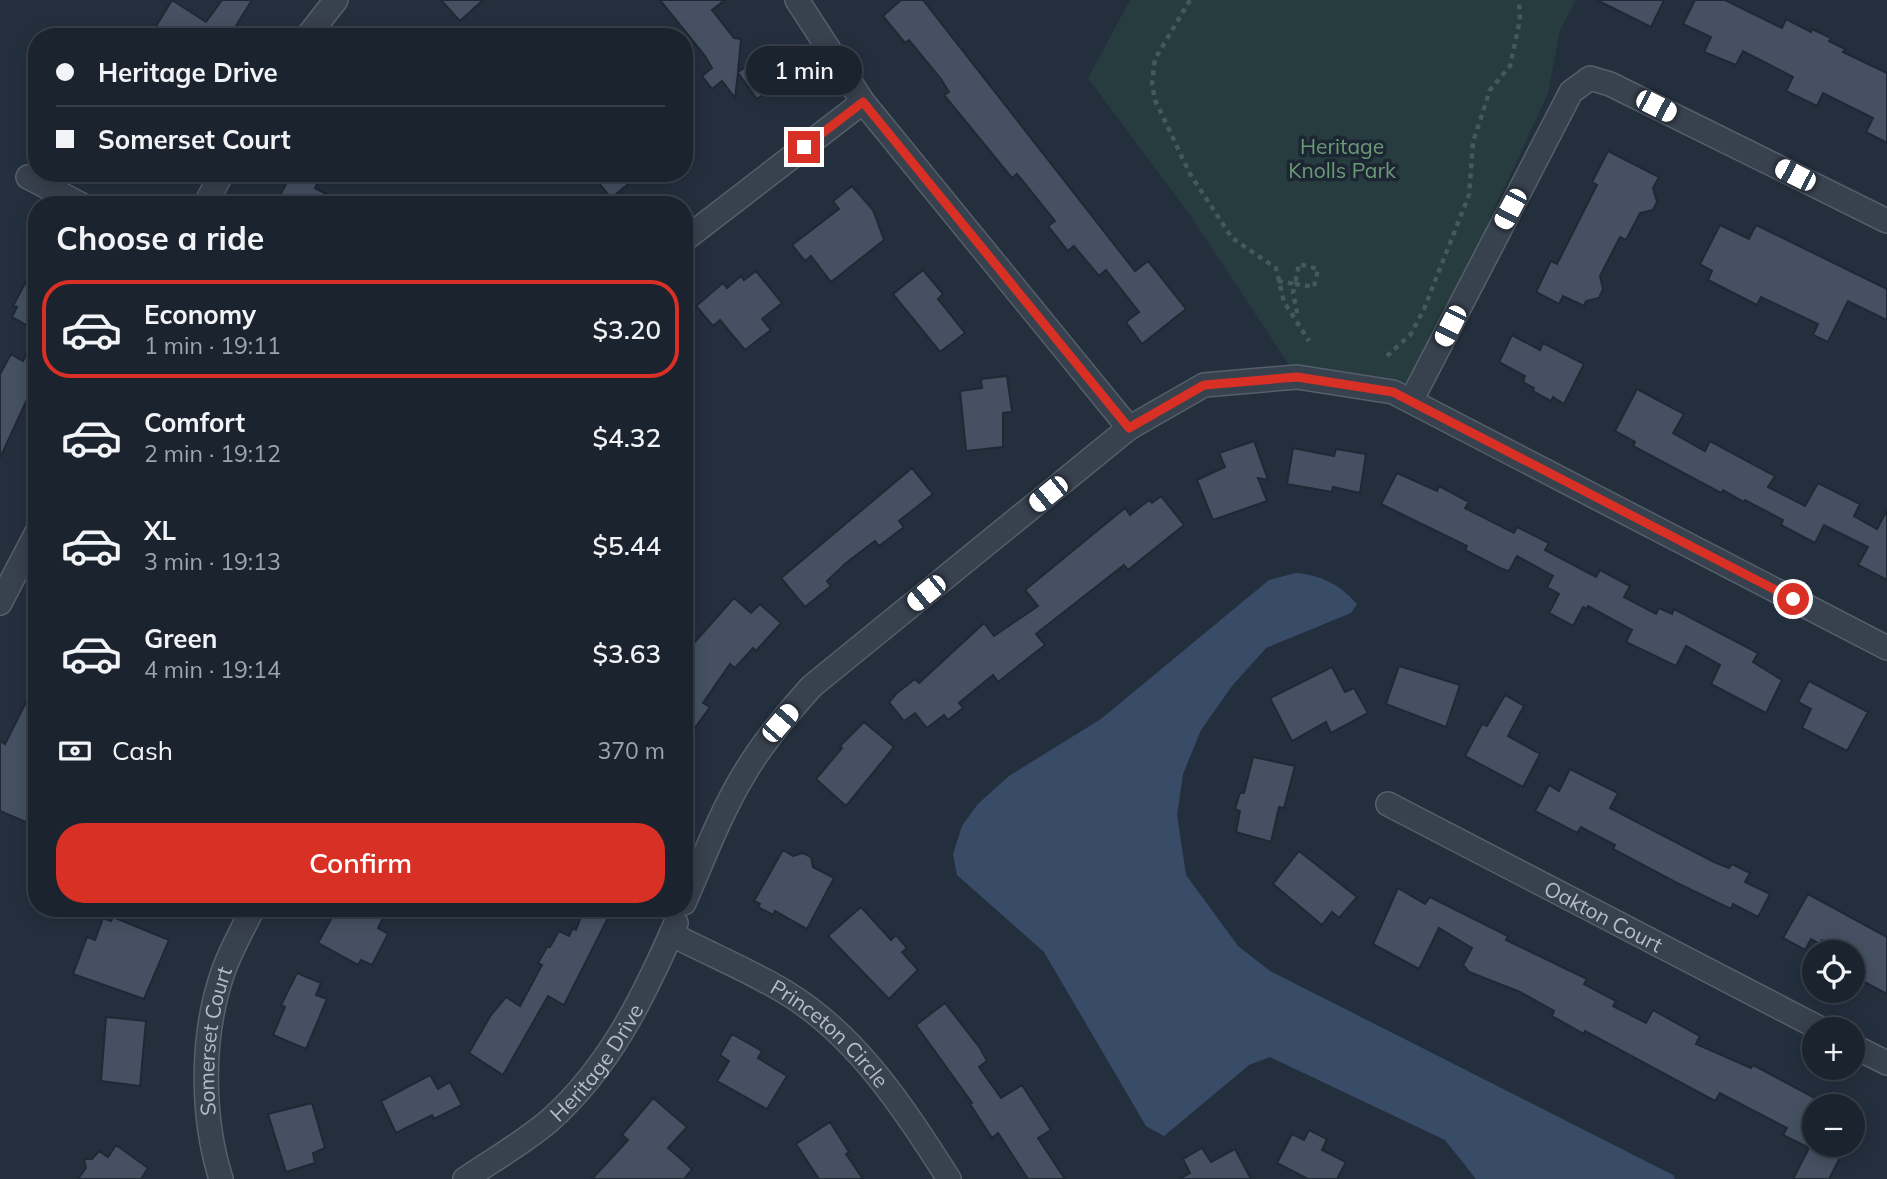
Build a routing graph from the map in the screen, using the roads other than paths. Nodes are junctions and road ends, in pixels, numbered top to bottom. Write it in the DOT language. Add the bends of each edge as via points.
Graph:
graph roads {
  1 [pos="336,0"];
  2 [pos="797,0"];
  3 [pos="314,28"];
  4 [pos="863,102"];
  5 [pos="38,182"];
  6 [pos="65,196"];
  7 [pos="1887,221"];
  8 [pos="693,233"];
  9 [pos="1411,401"];
  10 [pos="1129,428"];
  11 [pos="28,549"];
  12 [pos="0,603"];
  13 [pos="1887,648"];
  14 [pos="1388,804"];
  15 [pos="693,882"];
  16 [pos="249,917"];
  17 [pos="678,917"];
  18 [pos="671,934"];
  19 [pos="1802,1019"];
  20 [pos="1865,1052"];
  21 [pos="1887,1063"];
  22 [pos="220,1179"];
  23 [pos="465,1179"];
  24 [pos="949,1179"];
  1 -- 3 [label="street"];
  2 -- 4 [label="street"];
  4 -- 8 [label="street"];
  4 -- 10 [label="street"];
  5 -- 6 [label="street"];
  7 -- 9 [label="street" via="1610,83 1590,78 1571,92"];
  9 -- 10 [label="street" via="1393,392 1297,377 1204,385"];
  9 -- 13 [label="street"];
  10 -- 15 [label="street" via="812,686 744,774"];
  11 -- 12 [label="street"];
  14 -- 19 [label="street, Oakton Court"];
  16 -- 22 [label="street, Somerset Court" via="222,974 207,1048 210,1144"];
  17 -- 18 [label="street, Heritage Drive"];
  18 -- 23 [label="street, Heritage Drive" via="631,1019 584,1085 524,1141"];
  18 -- 24 [label="street, Princeton Circle" via="787,993 853,1045 915,1125"];
  20 -- 21 [label="street"];
}
